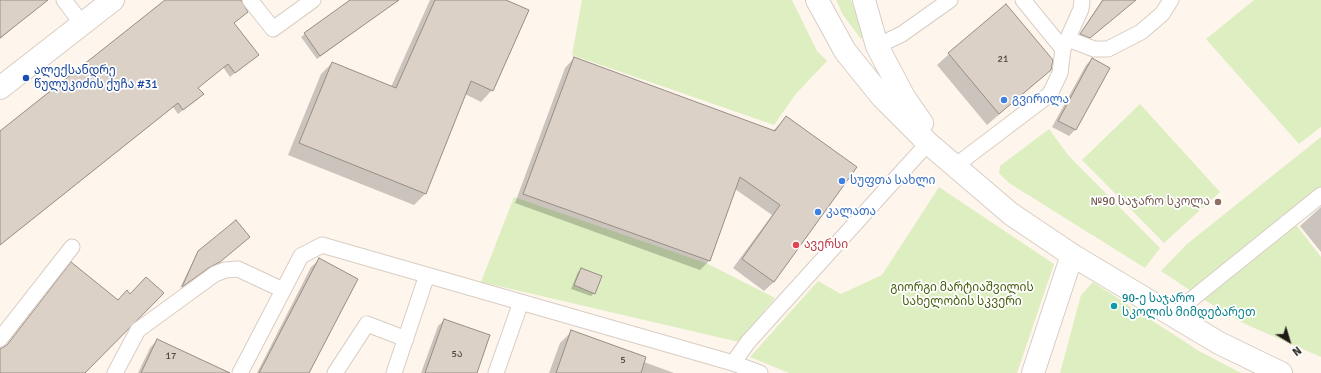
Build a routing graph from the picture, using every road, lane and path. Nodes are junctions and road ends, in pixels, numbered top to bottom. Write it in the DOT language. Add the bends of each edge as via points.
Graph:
graph roads {
  1 [pos="64,0"];
  2 [pos="112,0"];
  3 [pos="250,0"];
  4 [pos="313,0"];
  5 [pos="817,0"];
  6 [pos="864,0"];
  7 [pos="950,0"];
  8 [pos="1023,0"];
  9 [pos="1082,0"];
  10 [pos="1171,0"];
  11 [pos="82,24"];
  12 [pos="1066,44"];
  13 [pos="877,46"];
  14 [pos="0,88"];
  15 [pos="928,143"];
  16 [pos="950,161"];
  17 [pos="1321,194"];
  18 [pos="72,247"];
  19 [pos="1072,255"];
  20 [pos="427,275"];
  21 [pos="283,290"];
  22 [pos="521,302"];
  23 [pos="1174,316"];
  24 [pos="406,338"];
  25 [pos="0,339"];
  26 [pos="733,363"];
  27 [pos="115,373"];
  28 [pos="240,373"];
  29 [pos="335,373"];
  30 [pos="394,373"];
  31 [pos="496,373"];
  32 [pos="760,373"];
  33 [pos="1033,373"];
  34 [pos="1281,373"];
  1 -- 11 [label="lane"];
  2 -- 11 [label="street"];
  3 -- 4 [label="lane" via="273,29"];
  5 -- 15 [label="street" via="846,50 882,97"];
  6 -- 13 [label="street"];
  7 -- 13 [label="lane" via="902,34"];
  8 -- 12 [label="lane"];
  9 -- 12 [label="lane" via="1081,9"];
  10 -- 12 [label="lane" via="1162,14 1141,32 1108,49"];
  11 -- 14 [label="street"];
  12 -- 16 [label="lane" via="1060,73 1050,94"];
  13 -- 16 [label="street" via="904,97"];
  15 -- 16 [label="street"];
  15 -- 26 [label="lane" via="748,342"];
  16 -- 19 [label="street" via="1012,214"];
  17 -- 23 [label="lane"];
  18 -- 25 [label="lane"];
  19 -- 23 [label="street"];
  19 -- 33 [label="street"];
  20 -- 21 [label="lane" via="322,245 301,256"];
  20 -- 22 [label="lane"];
  20 -- 24 [label="lane"];
  21 -- 27 [label="lane" via="238,269 215,274 138,330"];
  21 -- 28 [label="lane"];
  22 -- 26 [label="lane"];
  22 -- 31 [label="lane"];
  23 -- 34 [label="street" via="1218,344"];
  24 -- 29 [label="lane" via="366,324"];
  24 -- 30 [label="lane"];
  26 -- 32 [label="lane"];
}
